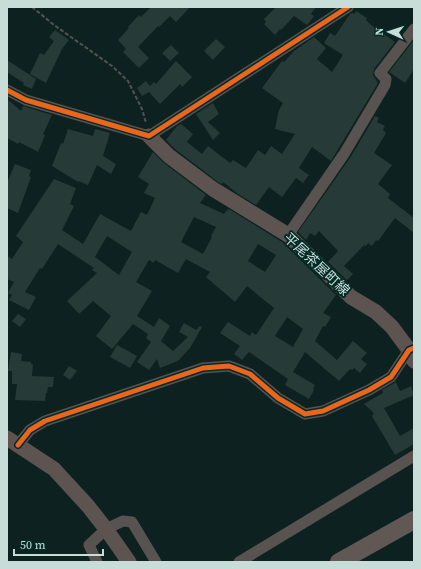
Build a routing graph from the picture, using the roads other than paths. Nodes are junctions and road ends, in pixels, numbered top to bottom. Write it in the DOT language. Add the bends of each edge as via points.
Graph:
graph roads {
  1 [pos="348,7"];
  2 [pos="414,29"];
  3 [pos="7,90"];
  4 [pos="149,136"];
  5 [pos="288,235"];
  6 [pos="412,353"];
  7 [pos="13,441"];
  8 [pos="414,456"];
  9 [pos="414,520"];
  10 [pos="106,528"];
  11 [pos="97,562"];
  12 [pos="129,562"];
  13 [pos="156,562"];
  14 [pos="239,562"];
  15 [pos="339,562"];
  1 -- 4 [label="street"];
  2 -- 5 [label="street" via="380,73 386,79 385,85 344,154"];
  3 -- 4 [label="street" via="26,100"];
  4 -- 5 [label="main road, 平尾茶屋町線" via="169,156 213,190"];
  5 -- 6 [label="main road, 平尾茶屋町線" via="351,296 376,312 392,327"];
  6 -- 7 [label="street" via="391,377 323,411 305,414 278,398 250,374 229,366 203,368 45,421"];
  7 -- 10 [label="main road" via="54,469"];
  8 -- 14 [label="street"];
  9 -- 15 [label="highway"];
  10 -- 11 [label="street" via="89,545"];
  10 -- 12 [label="main road"];
  10 -- 13 [label="street" via="123,521 132,522"];
}
